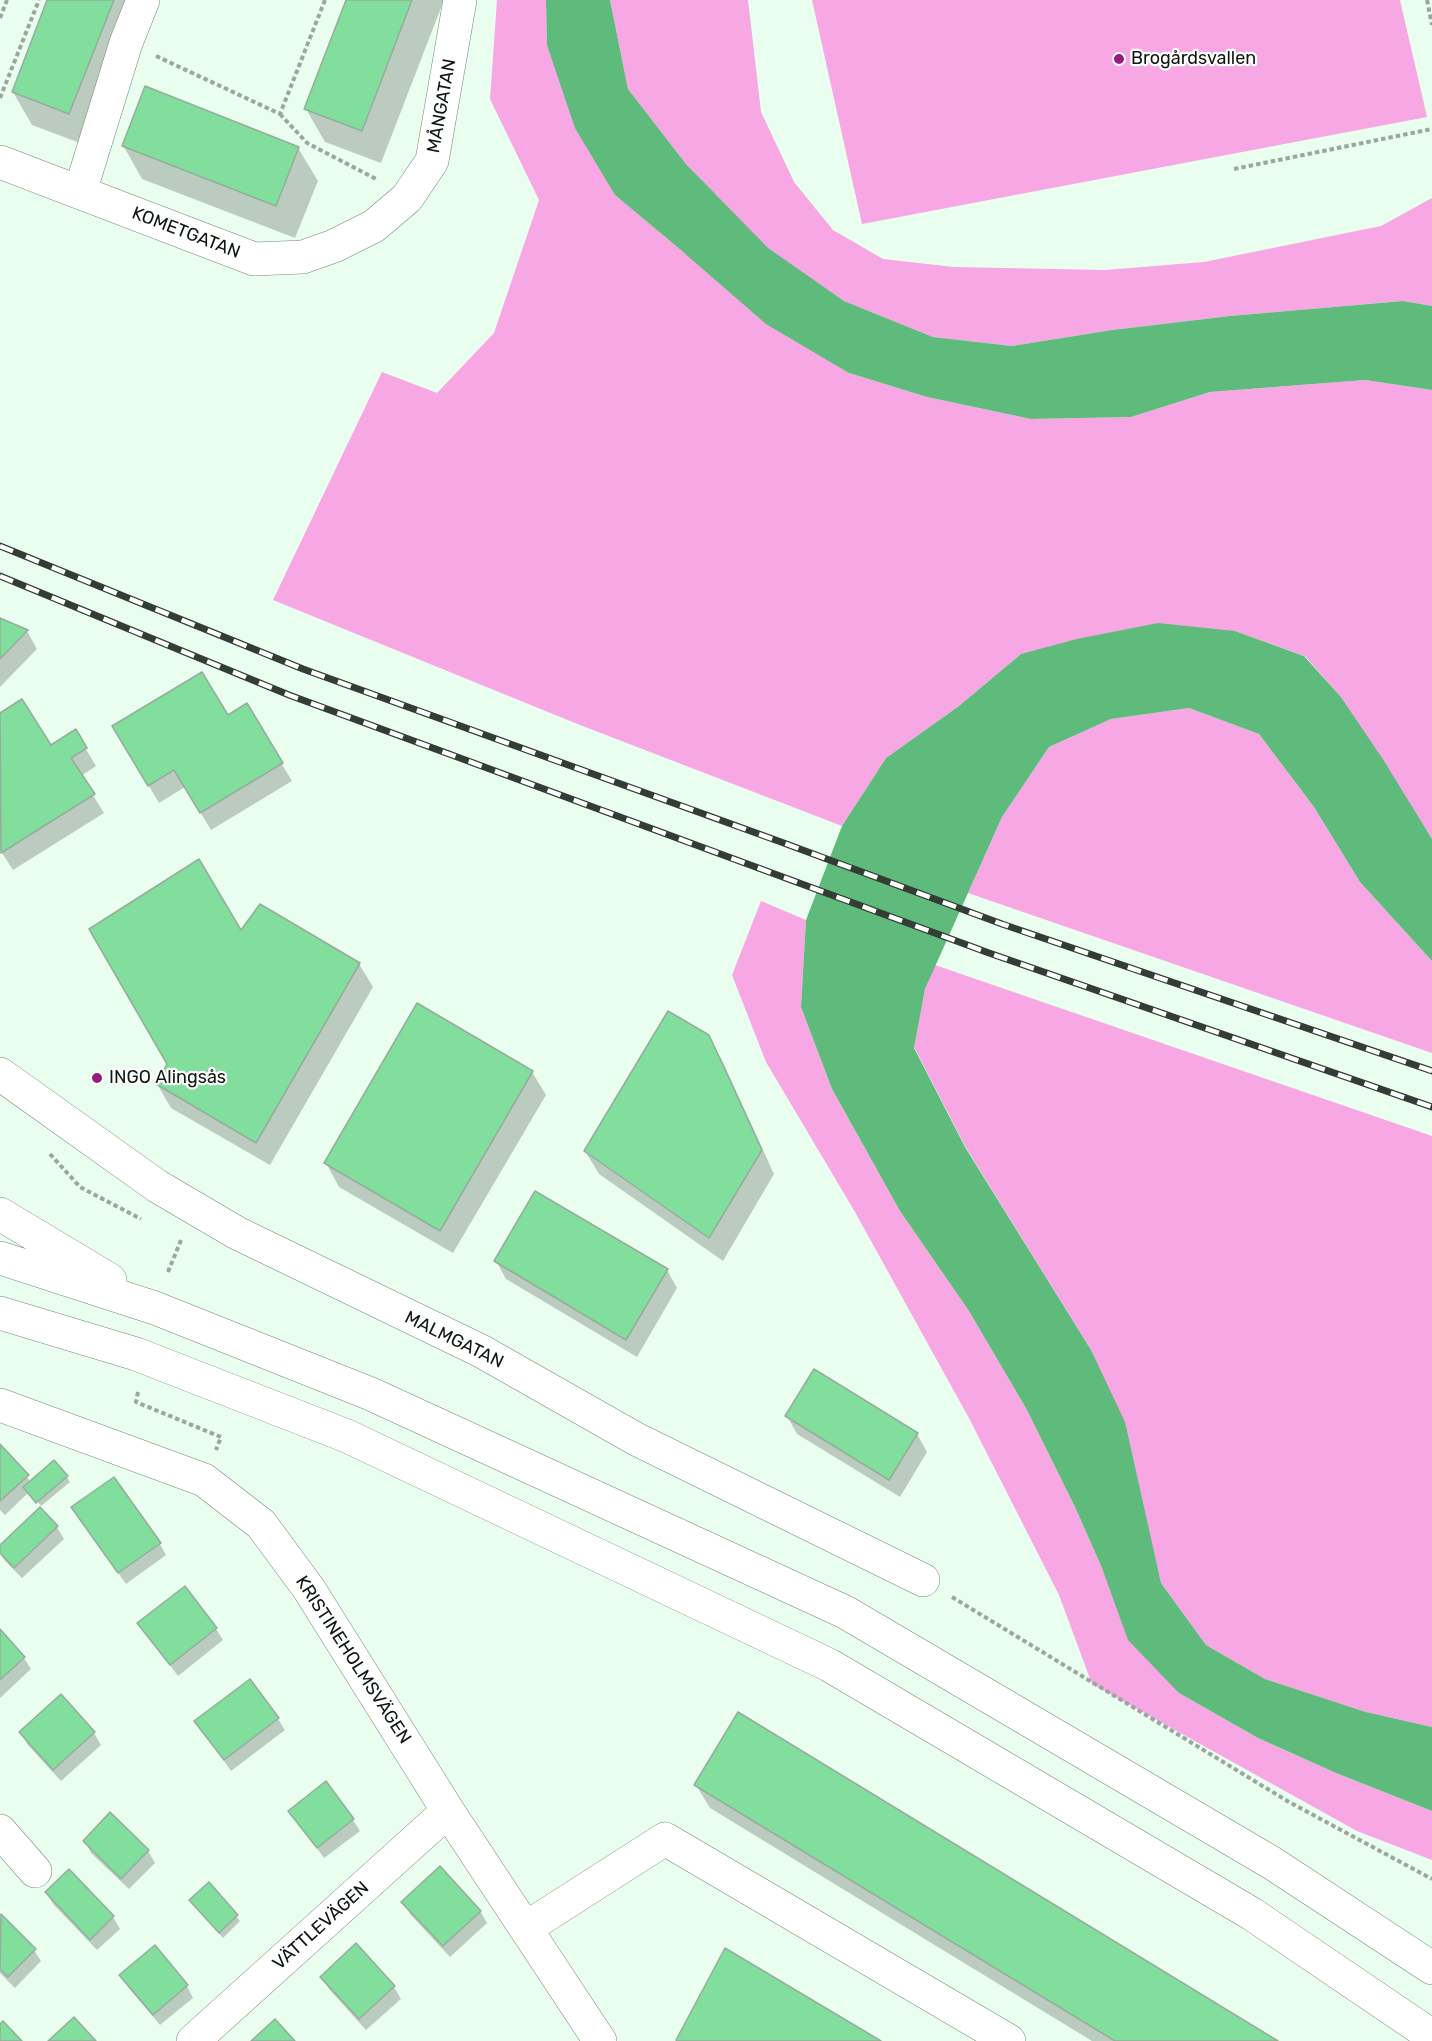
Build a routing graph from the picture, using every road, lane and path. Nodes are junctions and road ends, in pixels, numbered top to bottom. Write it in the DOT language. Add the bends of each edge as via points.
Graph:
graph roads {
  1 [pos="7,0"];
  2 [pos="39,0"];
  3 [pos="143,0"];
  4 [pos="325,0"];
  5 [pos="460,0"];
  6 [pos="1427,0"];
  7 [pos="0,18"];
  8 [pos="1432,25"];
  9 [pos="126,43"];
  10 [pos="0,98"];
  11 [pos="280,114"];
  12 [pos="1432,129"];
  13 [pos="0,162"];
  14 [pos="1234,168"];
  15 [pos="84,179"];
  16 [pos="388,186"];
  17 [pos="374,226"];
  18 [pos="0,1074"];
  19 [pos="0,1214"];
  20 [pos="0,1258"];
  21 [pos="155,1308"];
  22 [pos="0,1313"];
  23 [pos="138,1392"];
  24 [pos="0,1405"];
  25 [pos="204,1480"];
  26 [pos="924,1580"];
  27 [pos="448,1811"];
  28 [pos="0,1831"];
  29 [pos="35,1871"];
  30 [pos="1432,1879"];
  31 [pos="526,1928"];
  32 [pos="1432,1968"];
  33 [pos="1432,2036"];
  34 [pos="193,2041"];
  35 [pos="600,2041"];
  36 [pos="1009,2041"];
  1 -- 7 [label="path"];
  2 -- 10 [label="path"];
  3 -- 9 [label="main road"];
  4 -- 11 [label="path"];
  5 -- 17 [label="main road, MÅNGATAN" via="432,161 407,198"];
  6 -- 8 [label="path"];
  9 -- 11 [label="path"];
  9 -- 15 [label="main road"];
  11 -- 16 [label="path" via="307,143"];
  12 -- 14 [label="path"];
  13 -- 17 [label="main road, KOMETGATAN" via="254,259 303,257"];
  18 -- 26 [label="main road, MALMGATAN" via="158,1186 237,1233 481,1351 636,1439"];
  19 -- 21 [label="main road"];
  20 -- 21 [label="main road"];
  21 -- 32 [label="main road" via="371,1394 845,1612 1272,1863"];
  22 -- 33 [label="main road" via="136,1354 347,1436 829,1665 1252,1914"];
  23 -- 25 [label="path" via="136,1402 221,1437"];
  24 -- 25 [label="main road, KRISTINEHOLMSVÄGEN"];
  25 -- 27 [label="main road, KRISTINEHOLMSVÄGEN" via="261,1524 309,1588"];
  26 -- 30 [label="path" via="1289,1802"];
  27 -- 31 [label="main road, KRISTINEHOLMSVÄGEN"];
  27 -- 34 [label="main road, VÄTTLEVÄGEN"];
  28 -- 29 [label="main road"];
  31 -- 35 [label="main road, KRISTINEHOLMSVÄGEN"];
  31 -- 36 [label="main road" via="665,1839"];
}
